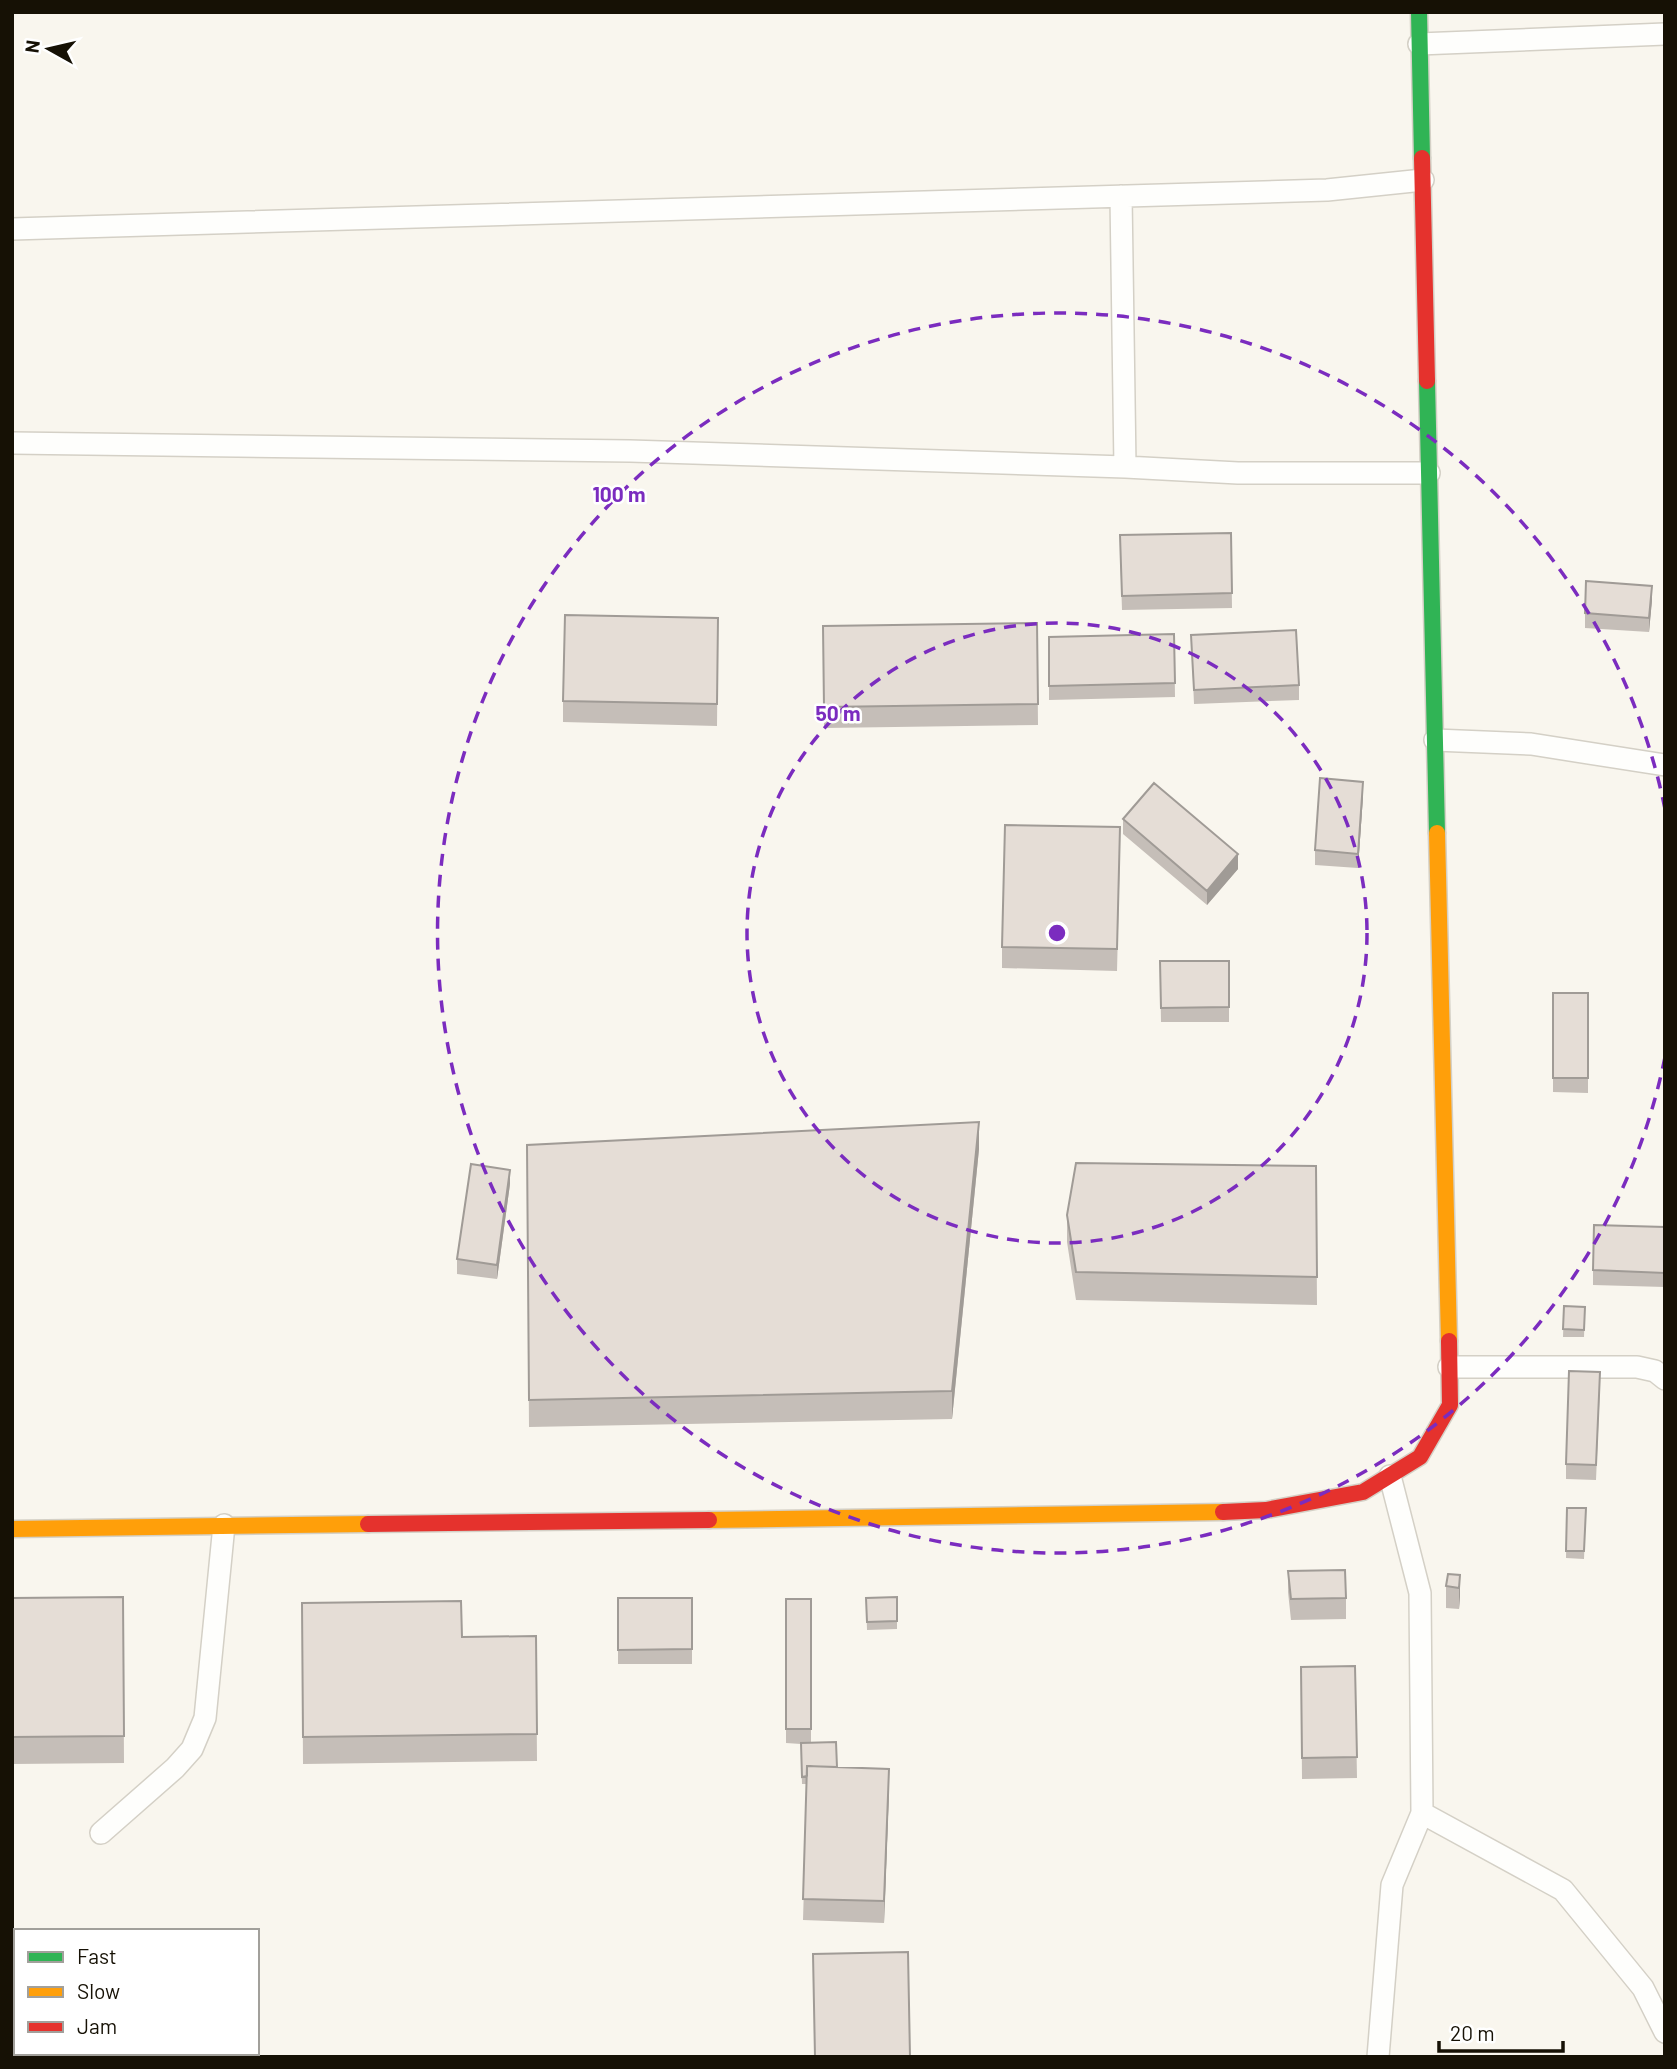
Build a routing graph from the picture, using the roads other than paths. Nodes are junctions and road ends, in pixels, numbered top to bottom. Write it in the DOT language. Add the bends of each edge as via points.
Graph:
graph roads {
  1 [pos="1419,12"];
  2 [pos="1665,34"];
  3 [pos="1419,44"];
  4 [pos="1423,180"];
  5 [pos="1121,196"];
  6 [pos="12,229"];
  7 [pos="12,443"];
  8 [pos="1125,467"];
  9 [pos="1429,473"];
  10 [pos="1435,740"];
  11 [pos="1665,765"];
  12 [pos="1449,1367"];
  13 [pos="1665,1379"];
  14 [pos="1390,1476"];
  15 [pos="224,1525"];
  16 [pos="12,1529"];
  17 [pos="1422,1813"];
  18 [pos="102,1833"];
  19 [pos="1665,2032"];
  20 [pos="1378,2057"];
  1 -- 3 [label="street"];
  2 -- 3 [label="lane"];
  3 -- 4 [label="street"];
  4 -- 5 [label="lane" via="1328,190"];
  4 -- 9 [label="street"];
  5 -- 6 [label="lane"];
  5 -- 8 [label="lane"];
  7 -- 8 [label="lane" via="630,451"];
  8 -- 9 [label="lane" via="1238,473"];
  9 -- 10 [label="street"];
  10 -- 11 [label="lane" via="1531,744"];
  10 -- 12 [label="street"];
  12 -- 13 [label="lane" via="1637,1367"];
  12 -- 14 [label="street" via="1450,1405 1420,1457"];
  14 -- 15 [label="street" via="1363,1492 1254,1510"];
  14 -- 17 [label="lane" via="1420,1592"];
  15 -- 16 [label="street"];
  15 -- 18 [label="lane" via="205,1717 192,1749"];
  17 -- 19 [label="lane" via="1563,1890 1643,1987"];
  17 -- 20 [label="lane" via="1392,1885"];
}
